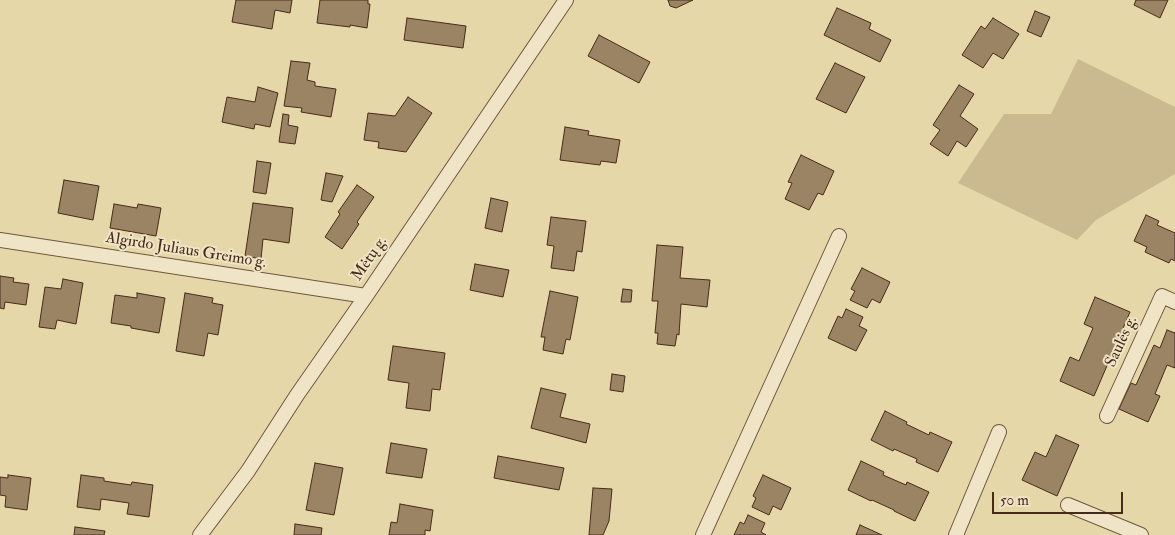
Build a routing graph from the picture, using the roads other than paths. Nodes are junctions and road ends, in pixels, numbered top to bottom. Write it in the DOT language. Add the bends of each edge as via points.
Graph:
graph roads {
  1 [pos="566,0"];
  2 [pos="838,236"];
  3 [pos="0,240"];
  4 [pos="366,296"];
  5 [pos="1175,302"];
  6 [pos="1107,416"];
  7 [pos="999,432"];
  8 [pos="1068,505"];
  9 [pos="200,535"];
  10 [pos="703,535"];
  11 [pos="956,535"];
  12 [pos="1141,535"];
  1 -- 4 [label="street, Mėtų g."];
  2 -- 10 [label="street"];
  3 -- 4 [label="street, Algirdo Juliaus Greimo g."];
  4 -- 9 [label="street, Mėtų g." via="248,471"];
  5 -- 6 [label="street, Saulės g." via="1162,296"];
  7 -- 11 [label="street"];
  8 -- 12 [label="street"];
}
